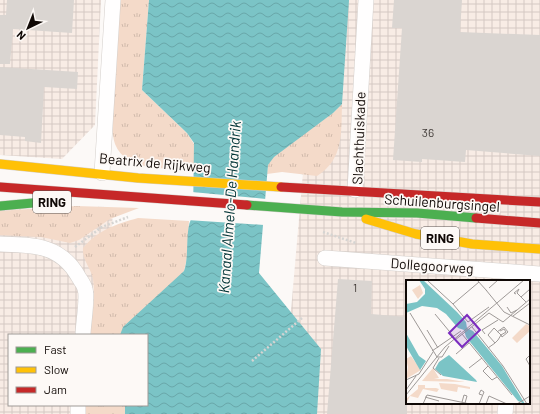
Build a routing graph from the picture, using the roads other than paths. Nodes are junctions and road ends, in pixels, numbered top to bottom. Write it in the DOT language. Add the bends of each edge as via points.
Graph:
graph roads {
  1 [pos="113,0"];
  2 [pos="366,0"];
  3 [pos="0,164"];
  4 [pos="102,173"];
  5 [pos="0,187"];
  6 [pos="355,190"];
  7 [pos="104,196"];
  8 [pos="540,202"];
  9 [pos="0,206"];
  10 [pos="342,212"];
  11 [pos="540,224"];
  12 [pos="0,244"];
  13 [pos="540,249"];
  14 [pos="325,258"];
  15 [pos="540,274"];
  16 [pos="515,276"];
  17 [pos="83,334"];
  18 [pos="506,404"];
  19 [pos="505,414"];
  1 -- 4 [label="street"];
  2 -- 6 [label="street, Slachthuiskade"];
  3 -- 4 [label="main road, Beatrix de Rijkweg"];
  4 -- 6 [label="main road, Beatrix de Rijkweg" via="138,178"];
  5 -- 7 [label="main road, Schuilenburgsingel / RING"];
  6 -- 8 [label="main road, Slachthuiskade"];
  7 -- 9 [label="main road, Schuilenburgsingel / RING"];
  7 -- 10 [label="main road, Schuilenburgsingel / RING"];
  10 -- 11 [label="main road, Schuilenburgsingel / RING" via="417,213"];
  10 -- 13 [label="main road, Schuilenburgsingel / RING" via="416,234 472,244"];
  12 -- 17 [label="street" via="39,246 62,256 73,268 86,290"];
  14 -- 16 [label="street, Dollegoorweg"];
  15 -- 16 [label="street, Dollegoorweg"];
  18 -- 19 [label="street"];
}
